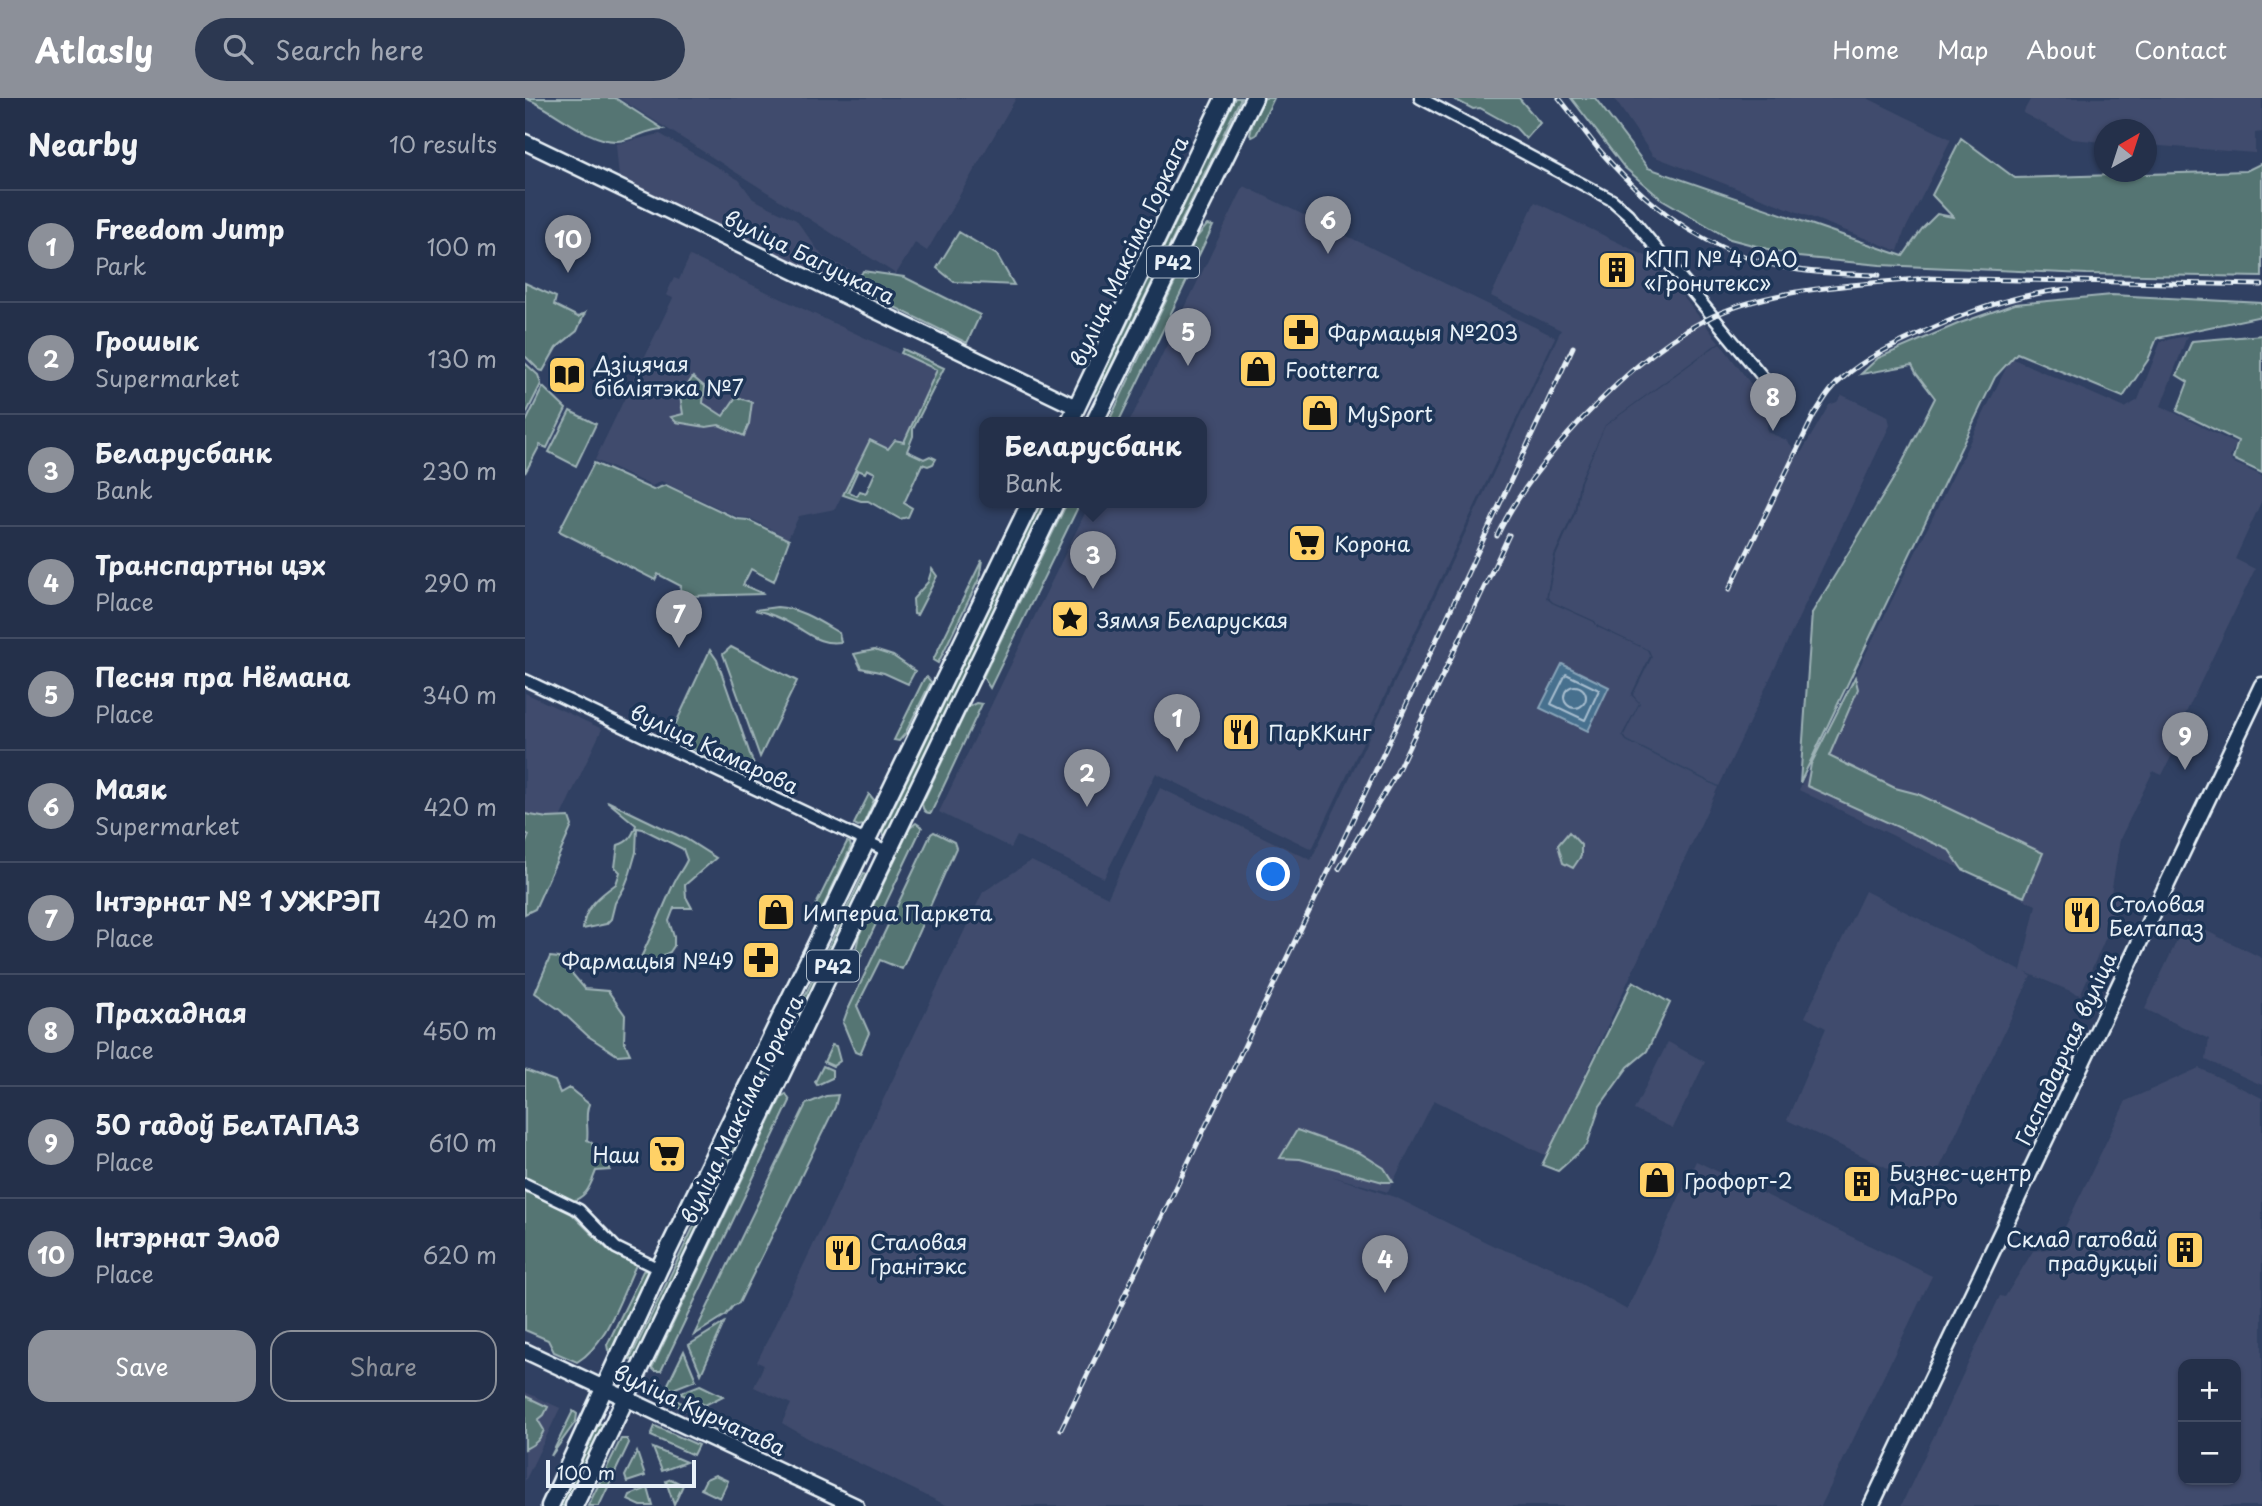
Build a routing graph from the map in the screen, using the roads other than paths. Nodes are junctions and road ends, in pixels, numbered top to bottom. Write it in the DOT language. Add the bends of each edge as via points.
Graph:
graph roads {
  1 [pos="1224,98"];
  2 [pos="1254,98"];
  3 [pos="1420,98"];
  4 [pos="525,142"];
  5 [pos="1784,404"];
  6 [pos="1076,407"];
  7 [pos="1072,417"];
  8 [pos="1091,417"];
  9 [pos="1096,417"];
  10 [pos="1028,508"];
  11 [pos="1053,508"];
  12 [pos="525,680"];
  13 [pos="2262,685"];
  14 [pos="867,841"];
  15 [pos="887,851"];
  16 [pos="525,1184"];
  17 [pos="659,1269"];
  18 [pos="525,1352"];
  19 [pos="605,1388"];
  20 [pos="626,1398"];
  21 [pos="550,1506"];
  22 [pos="574,1506"];
  23 [pos="856,1506"];
  24 [pos="1871,1506"];
  1 -- 6 [label="main road, вуліца Максіма Горкага / Р42"];
  2 -- 9 [label="main road, вуліца Максіма Горкага / Р42"];
  3 -- 5 [label="street" via="1612,200"];
  4 -- 6 [label="main road, вуліца Багуцкага"];
  6 -- 7 [label="main road, вуліца Максіма Горкага / Р42"];
  6 -- 8 [label="main road"];
  10 -- 14 [label="main road, вуліца Максіма Горкага / Р42"];
  11 -- 15 [label="main road, вуліца Максіма Горкага / Р42"];
  12 -- 14 [label="street, вуліца Камарова"];
  13 -- 24 [label="main road, Гаспадарчая вуліца"];
  14 -- 15 [label="street, вуліца Камарова"];
  14 -- 17 [label="main road, вуліца Максіма Горкага / Р42"];
  15 -- 20 [label="main road, вуліца Максіма Горкага / Р42"];
  16 -- 17 [label="street" via="579,1210 615,1248"];
  17 -- 19 [label="main road, вуліца Максіма Горкага / Р42"];
  18 -- 19 [label="main road, вуліца Курчатава"];
  19 -- 20 [label="main road, вуліца Курчатава"];
  19 -- 21 [label="main road, вуліца Максіма Горкага / Р42"];
  20 -- 22 [label="main road, вуліца Максіма Горкага / Р42"];
  20 -- 23 [label="main road, вуліца Курчатава"];
}
